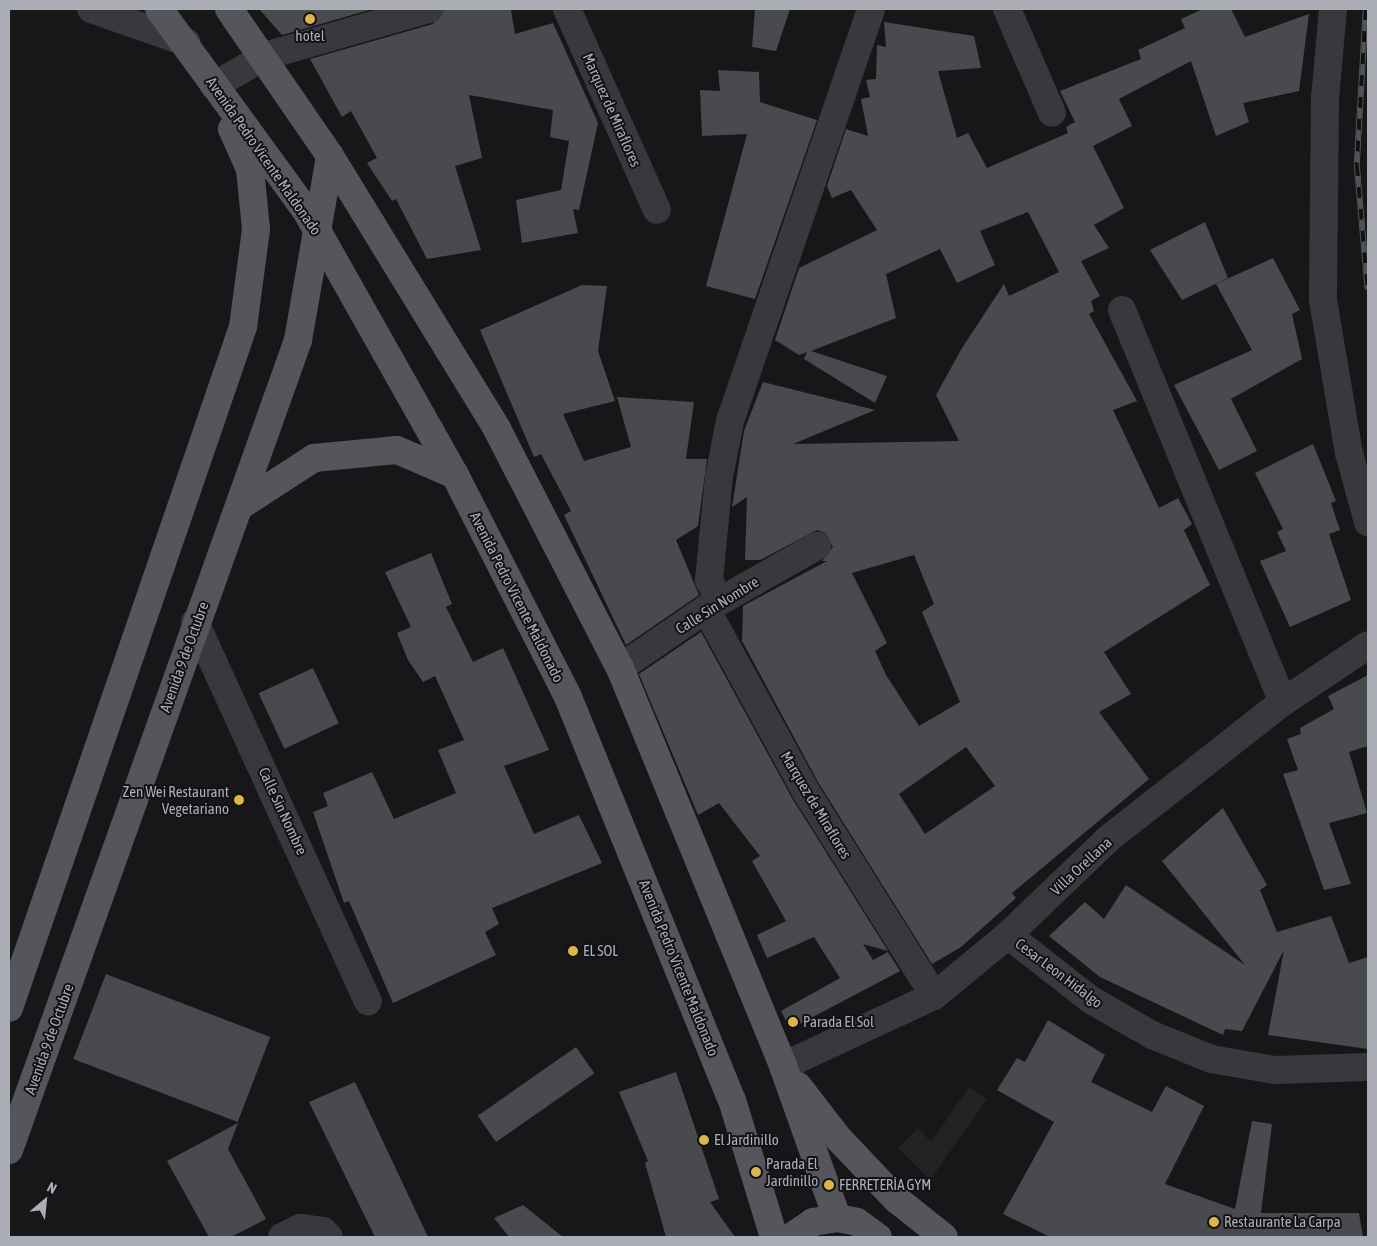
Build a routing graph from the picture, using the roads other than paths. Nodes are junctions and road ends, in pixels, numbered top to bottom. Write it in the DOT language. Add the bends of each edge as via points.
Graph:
graph roads {
  1 [pos="91,9"];
  2 [pos="159,9"];
  3 [pos="229,9"];
  4 [pos="429,9"];
  5 [pos="566,9"];
  6 [pos="871,9"];
  7 [pos="1007,9"];
  8 [pos="1333,9"];
  9 [pos="186,42"];
  10 [pos="264,56"];
  11 [pos="214,86"];
  12 [pos="1052,113"];
  13 [pos="330,156"];
  14 [pos="657,210"];
  15 [pos="315,227"];
  16 [pos="1122,310"];
  17 [pos="455,475"];
  18 [pos="243,504"];
  19 [pos="1368,522"];
  20 [pos="817,546"];
  21 [pos="713,605"];
  22 [pos="195,622"];
  23 [pos="1368,645"];
  24 [pos="620,668"];
  25 [pos="1283,702"];
  26 [pos="1008,935"];
  27 [pos="934,996"];
  28 [pos="368,1001"];
  29 [pos="9,1008"];
  30 [pos="783,1066"];
  31 [pos="1368,1068"];
  32 [pos="9,1150"];
  33 [pos="837,1218"];
  34 [pos="282,1237"];
  35 [pos="329,1237"];
  36 [pos="774,1237"];
  37 [pos="790,1237"];
  38 [pos="878,1237"];
  39 [pos="944,1237"];
  1 -- 9 [label="street"];
  2 -- 9 [label="main road, Avenida Pedro Vicente Maldonado"];
  3 -- 10 [label="main road"];
  4 -- 10 [label="street"];
  5 -- 14 [label="street, Marquez de Miraflores"];
  6 -- 21 [label="street, Marquez de Miraflores" via="730,421 719,477 709,580"];
  7 -- 12 [label="street"];
  8 -- 19 [label="street" via="1325,99 1323,300 1349,453"];
  9 -- 11 [label="main road, Avenida Pedro Vicente Maldonado"];
  10 -- 11 [label="street"];
  10 -- 13 [label="main road"];
  11 -- 15 [label="main road, Avenida Pedro Vicente Maldonado"];
  11 -- 29 [label="main road" via="250,169 256,229 243,327"];
  13 -- 15 [label="main road, Avenida 9 de Octubre"];
  13 -- 24 [label="main road" via="497,429"];
  15 -- 17 [label="main road, Avenida Pedro Vicente Maldonado"];
  15 -- 18 [label="main road, Avenida 9 de Octubre" via="298,340"];
  16 -- 25 [label="street"];
  17 -- 18 [label="main road" via="397,450 314,458"];
  17 -- 36 [label="main road, Avenida Pedro Vicente Maldonado" via="568,696 732,1100"];
  18 -- 22 [label="main road, Avenida 9 de Octubre"];
  20 -- 21 [label="street, Calle Sin Nombre"];
  21 -- 24 [label="street, Calle Sin Nombre"];
  21 -- 27 [label="street, Marquez de Miraflores" via="805,790"];
  22 -- 28 [label="street, Calle Sin Nombre"];
  22 -- 32 [label="main road, Avenida 9 de Octubre"];
  23 -- 25 [label="street, Villa Orellana"];
  24 -- 30 [label="main road"];
  25 -- 26 [label="street, Villa Orellana" via="1108,840"];
  26 -- 27 [label="street, Villa Orellana"];
  26 -- 31 [label="street, Cesar Leon Hidalgo" via="1091,1000 1152,1035 1211,1059 1275,1070"];
  27 -- 30 [label="street, Villa Orellana"];
  30 -- 33 [label="main road"];
  30 -- 39 [label="main road" via="839,1139 896,1199"];
  33 -- 37 [label="main road" via="813,1222"];
  33 -- 38 [label="main road" via="858,1222"];
  34 -- 35 [label="street" via="300,1228 323,1231"];
}
